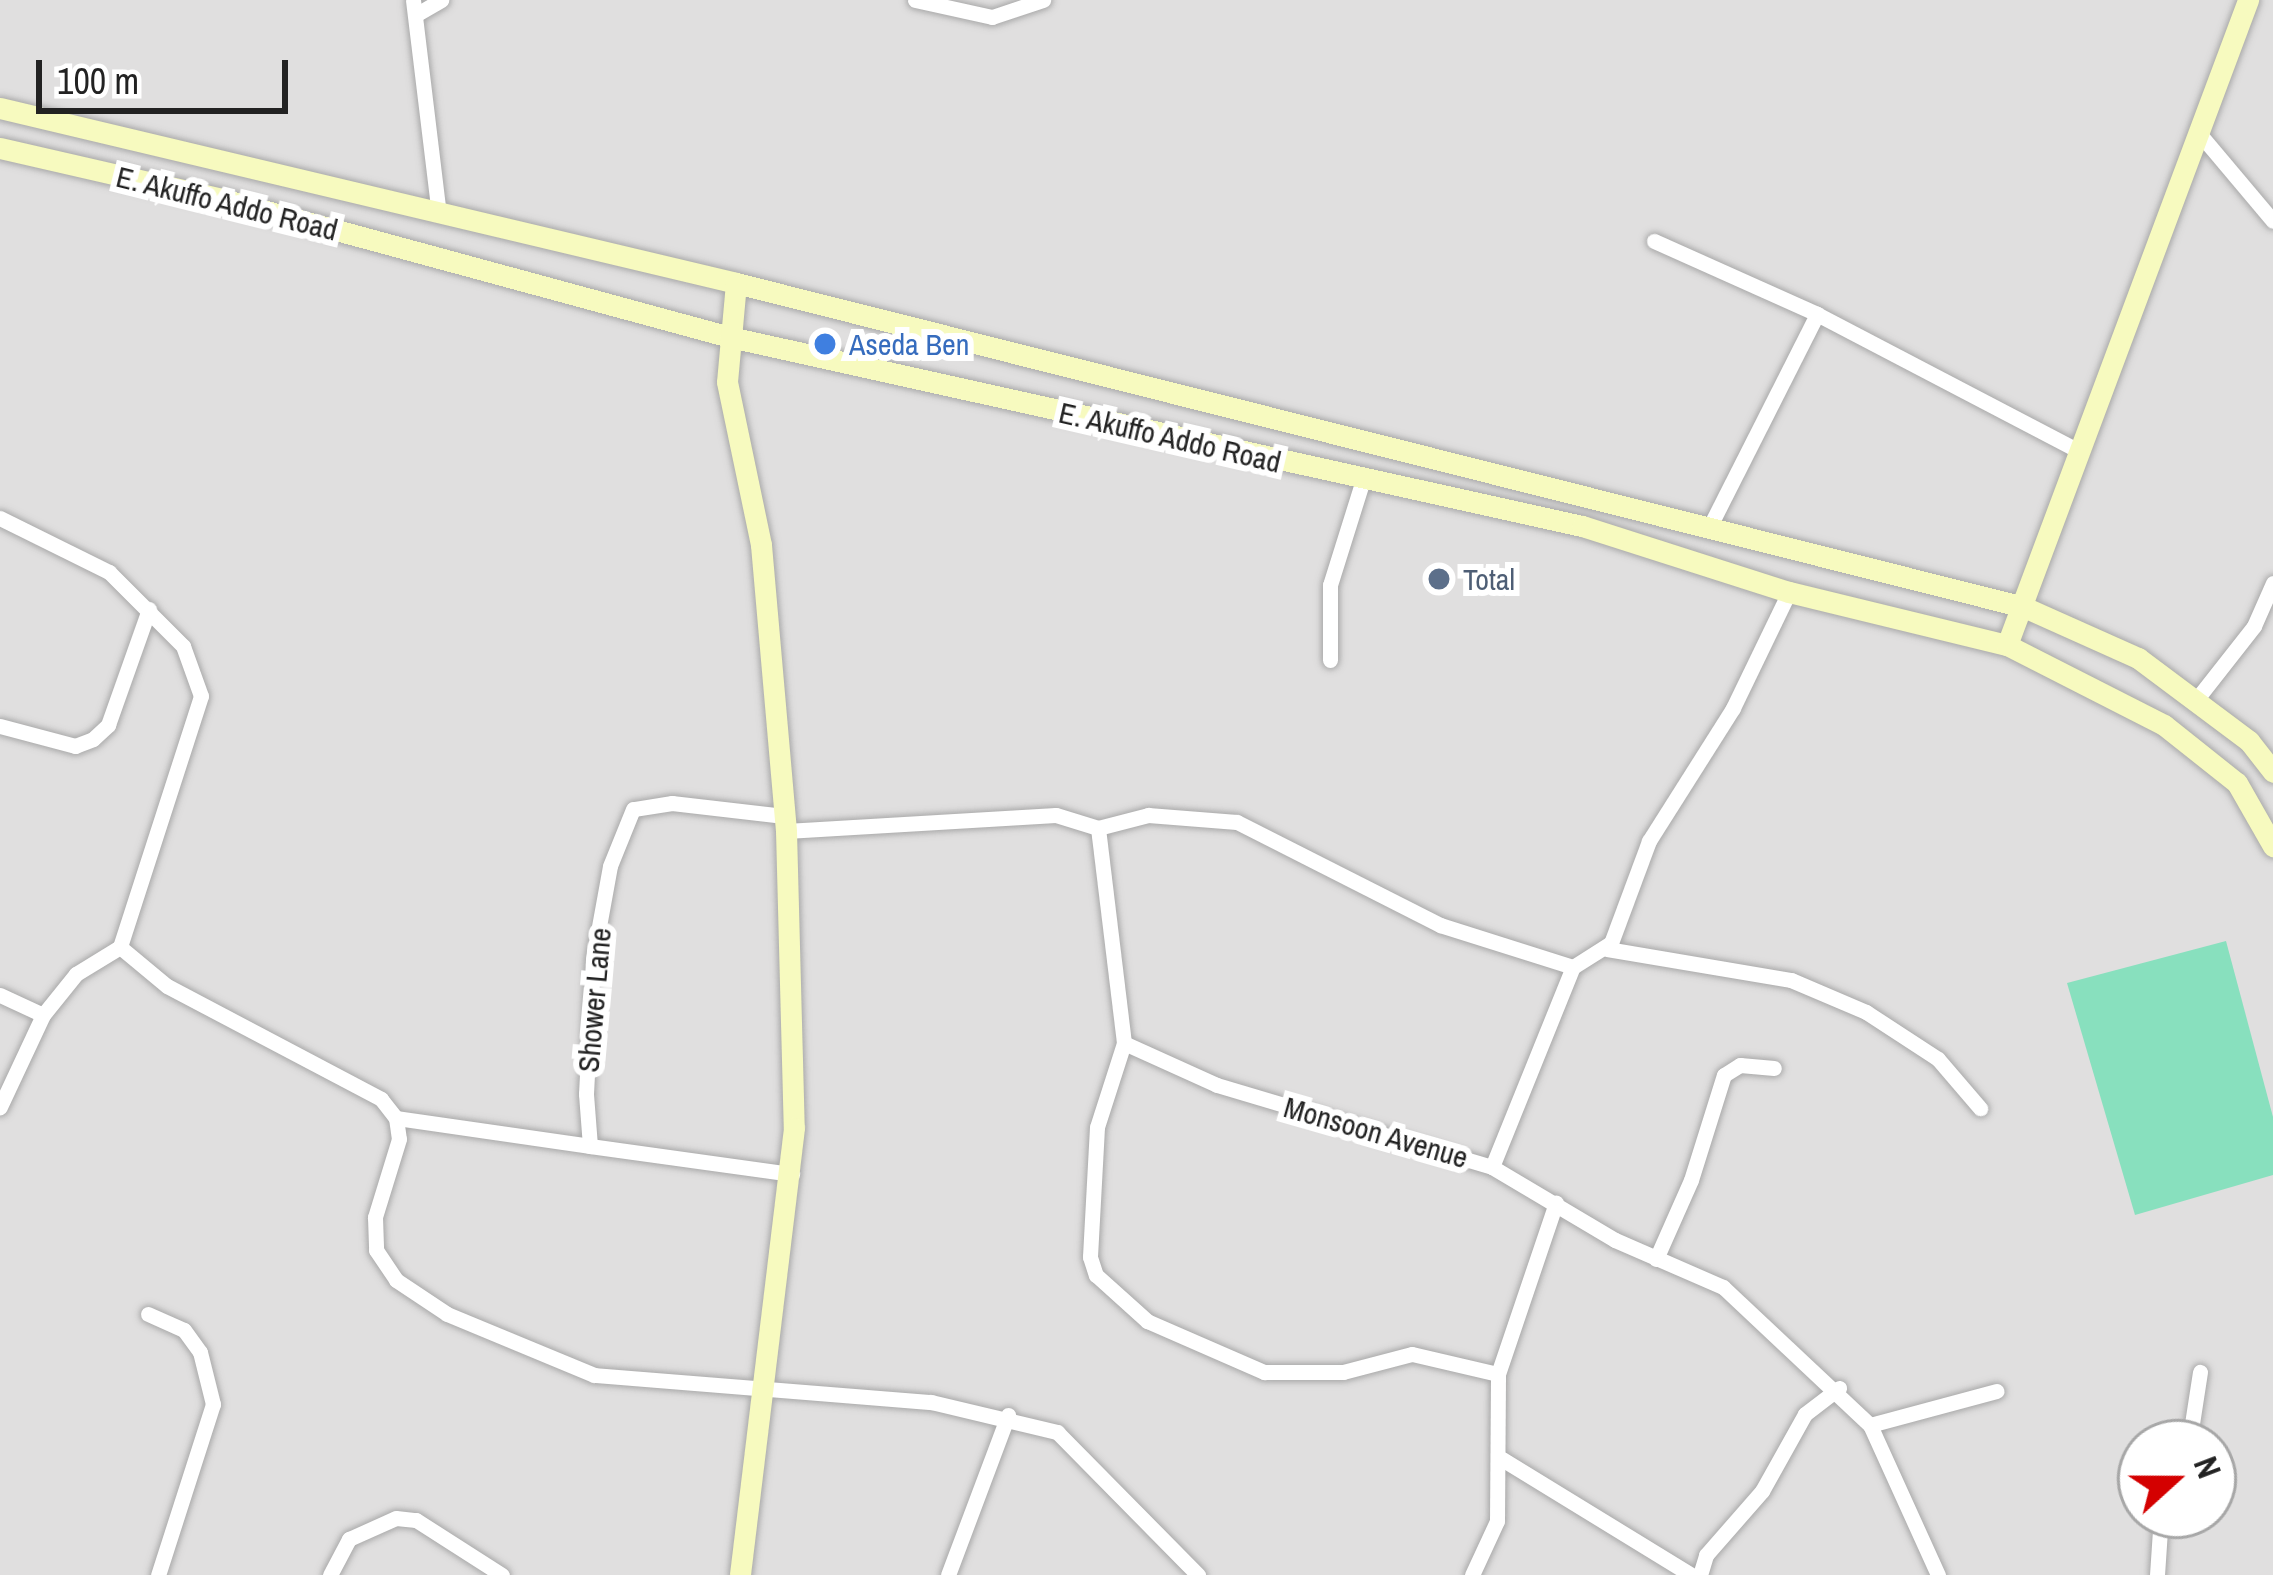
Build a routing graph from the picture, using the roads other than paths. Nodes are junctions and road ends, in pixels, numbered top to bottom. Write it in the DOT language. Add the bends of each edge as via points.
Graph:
graph roads {
  1 [pos="441,0"];
  2 [pos="915,0"];
  3 [pos="1043,0"];
  4 [pos="2248,0"];
  5 [pos="415,7"];
  6 [pos="0,107"];
  7 [pos="2198,132"];
  8 [pos="0,148"];
  9 [pos="439,214"];
  10 [pos="2273,220"];
  11 [pos="1654,241"];
  12 [pos="429,255"];
  13 [pos="736,283"];
  14 [pos="1817,314"];
  15 [pos="730,337"];
  16 [pos="2075,449"];
  17 [pos="1363,480"];
  18 [pos="0,518"];
  19 [pos="1708,530"];
  20 [pos="2273,583"];
  21 [pos="1790,592"];
  22 [pos="149,608"];
  23 [pos="2024,608"];
  24 [pos="2007,645"];
  25 [pos="1330,660"];
  26 [pos="2196,700"];
  27 [pos="0,726"];
  28 [pos="2273,772"];
  29 [pos="785,824"];
  30 [pos="1098,828"];
  31 [pos="2273,845"];
  32 [pos="120,947"];
  33 [pos="1607,949"];
  34 [pos="1573,967"];
  35 [pos="0,995"];
  36 [pos="43,1016"];
  37 [pos="1124,1043"];
  38 [pos="1774,1068"];
  39 [pos="0,1107"];
  40 [pos="1980,1108"];
  41 [pos="396,1118"];
  42 [pos="590,1146"];
  43 [pos="1492,1166"];
  44 [pos="792,1174"];
  45 [pos="1556,1202"];
  46 [pos="1656,1259"];
  47 [pos="148,1314"];
  48 [pos="2200,1372"];
  49 [pos="1498,1374"];
  50 [pos="768,1387"];
  51 [pos="1839,1388"];
  52 [pos="1997,1391"];
  53 [pos="1008,1415"];
  54 [pos="2193,1419"];
  55 [pos="1870,1425"];
  56 [pos="1502,1460"];
  57 [pos="2160,1539"];
  58 [pos="158,1575"];
  59 [pos="330,1575"];
  60 [pos="502,1575"];
  61 [pos="740,1575"];
  62 [pos="948,1575"];
  63 [pos="1198,1575"];
  64 [pos="1472,1575"];
  65 [pos="1691,1575"];
  66 [pos="1700,1575"];
  67 [pos="1937,1575"];
  68 [pos="2157,1575"];
  1 -- 5 [label="street"];
  2 -- 3 [label="street" via="992,17"];
  4 -- 7 [label="main road"];
  5 -- 9 [label="street"];
  6 -- 9 [label="main road, E. Akuffo Addo Road"];
  7 -- 10 [label="street"];
  7 -- 16 [label="main road"];
  8 -- 12 [label="main road, E. Akuffo Addo Road"];
  9 -- 12 [label="main road"];
  9 -- 13 [label="main road, E. Akuffo Addo Road"];
  11 -- 14 [label="street"];
  12 -- 15 [label="main road, E. Akuffo Addo Road"];
  13 -- 15 [label="main road"];
  13 -- 19 [label="main road, E. Akuffo Addo Road"];
  14 -- 16 [label="street"];
  14 -- 19 [label="street"];
  15 -- 17 [label="main road, E. Akuffo Addo Road"];
  15 -- 29 [label="main road" via="727,382 761,545"];
  16 -- 23 [label="main road"];
  17 -- 21 [label="main road, E. Akuffo Addo Road" via="1582,526"];
  17 -- 25 [label="street" via="1330,585"];
  18 -- 22 [label="street" via="109,572"];
  19 -- 23 [label="main road, E. Akuffo Addo Road"];
  20 -- 26 [label="street" via="2254,626"];
  21 -- 24 [label="main road, E. Akuffo Addo Road"];
  21 -- 33 [label="street" via="1733,708 1649,841"];
  22 -- 27 [label="street" via="108,725 93,739 75,746"];
  22 -- 32 [label="street" via="183,646 201,696"];
  23 -- 24 [label="main road"];
  23 -- 26 [label="main road, E. Akuffo Addo Road" via="2138,658"];
  24 -- 31 [label="main road, E. Akuffo Addo Road" via="2164,724 2237,783"];
  26 -- 28 [label="main road, E. Akuffo Addo Road" via="2249,741"];
  29 -- 30 [label="street" via="1056,815"];
  29 -- 42 [label="street, Shower Lane" via="650,803 621,826 592,960"];
  29 -- 44 [label="main road"];
  30 -- 34 [label="street" via="1148,815 1237,822 1440,925"];
  30 -- 37 [label="street"];
  32 -- 36 [label="street" via="76,974"];
  32 -- 41 [label="street" via="167,986 357,1084"];
  33 -- 34 [label="street"];
  33 -- 40 [label="street" via="1791,980 1866,1012 1938,1059"];
  34 -- 43 [label="street, Monsoon Avenue"];
  35 -- 36 [label="street"];
  36 -- 39 [label="street"];
  37 -- 43 [label="street, Monsoon Avenue" via="1217,1085"];
  37 -- 49 [label="street" via="1097,1127 1090,1257 1096,1275 1134,1310 1183,1342 1264,1372 1343,1372 1412,1354"];
  38 -- 46 [label="street" via="1740,1065 1724,1075"];
  41 -- 42 [label="street"];
  41 -- 50 [label="street" via="399,1139 375,1217 376,1250 396,1280 500,1340 595,1375"];
  42 -- 44 [label="street"];
  43 -- 45 [label="street"];
  44 -- 50 [label="main road"];
  45 -- 46 [label="street"];
  45 -- 49 [label="street"];
  46 -- 51 [label="street" via="1723,1287"];
  47 -- 58 [label="street" via="184,1330 200,1352 214,1404"];
  48 -- 54 [label="street"];
  49 -- 56 [label="street"];
  50 -- 53 [label="street"];
  50 -- 61 [label="main road"];
  51 -- 55 [label="street"];
  51 -- 66 [label="street" via="1805,1414 1762,1491 1706,1555"];
  52 -- 55 [label="street"];
  53 -- 62 [label="street"];
  53 -- 63 [label="street" via="1057,1432 1090,1458"];
  55 -- 67 [label="street"];
  56 -- 64 [label="street" via="1497,1521"];
  56 -- 65 [label="street"];
  57 -- 68 [label="street"];
  59 -- 60 [label="street" via="349,1539 396,1518 416,1520"];
}
